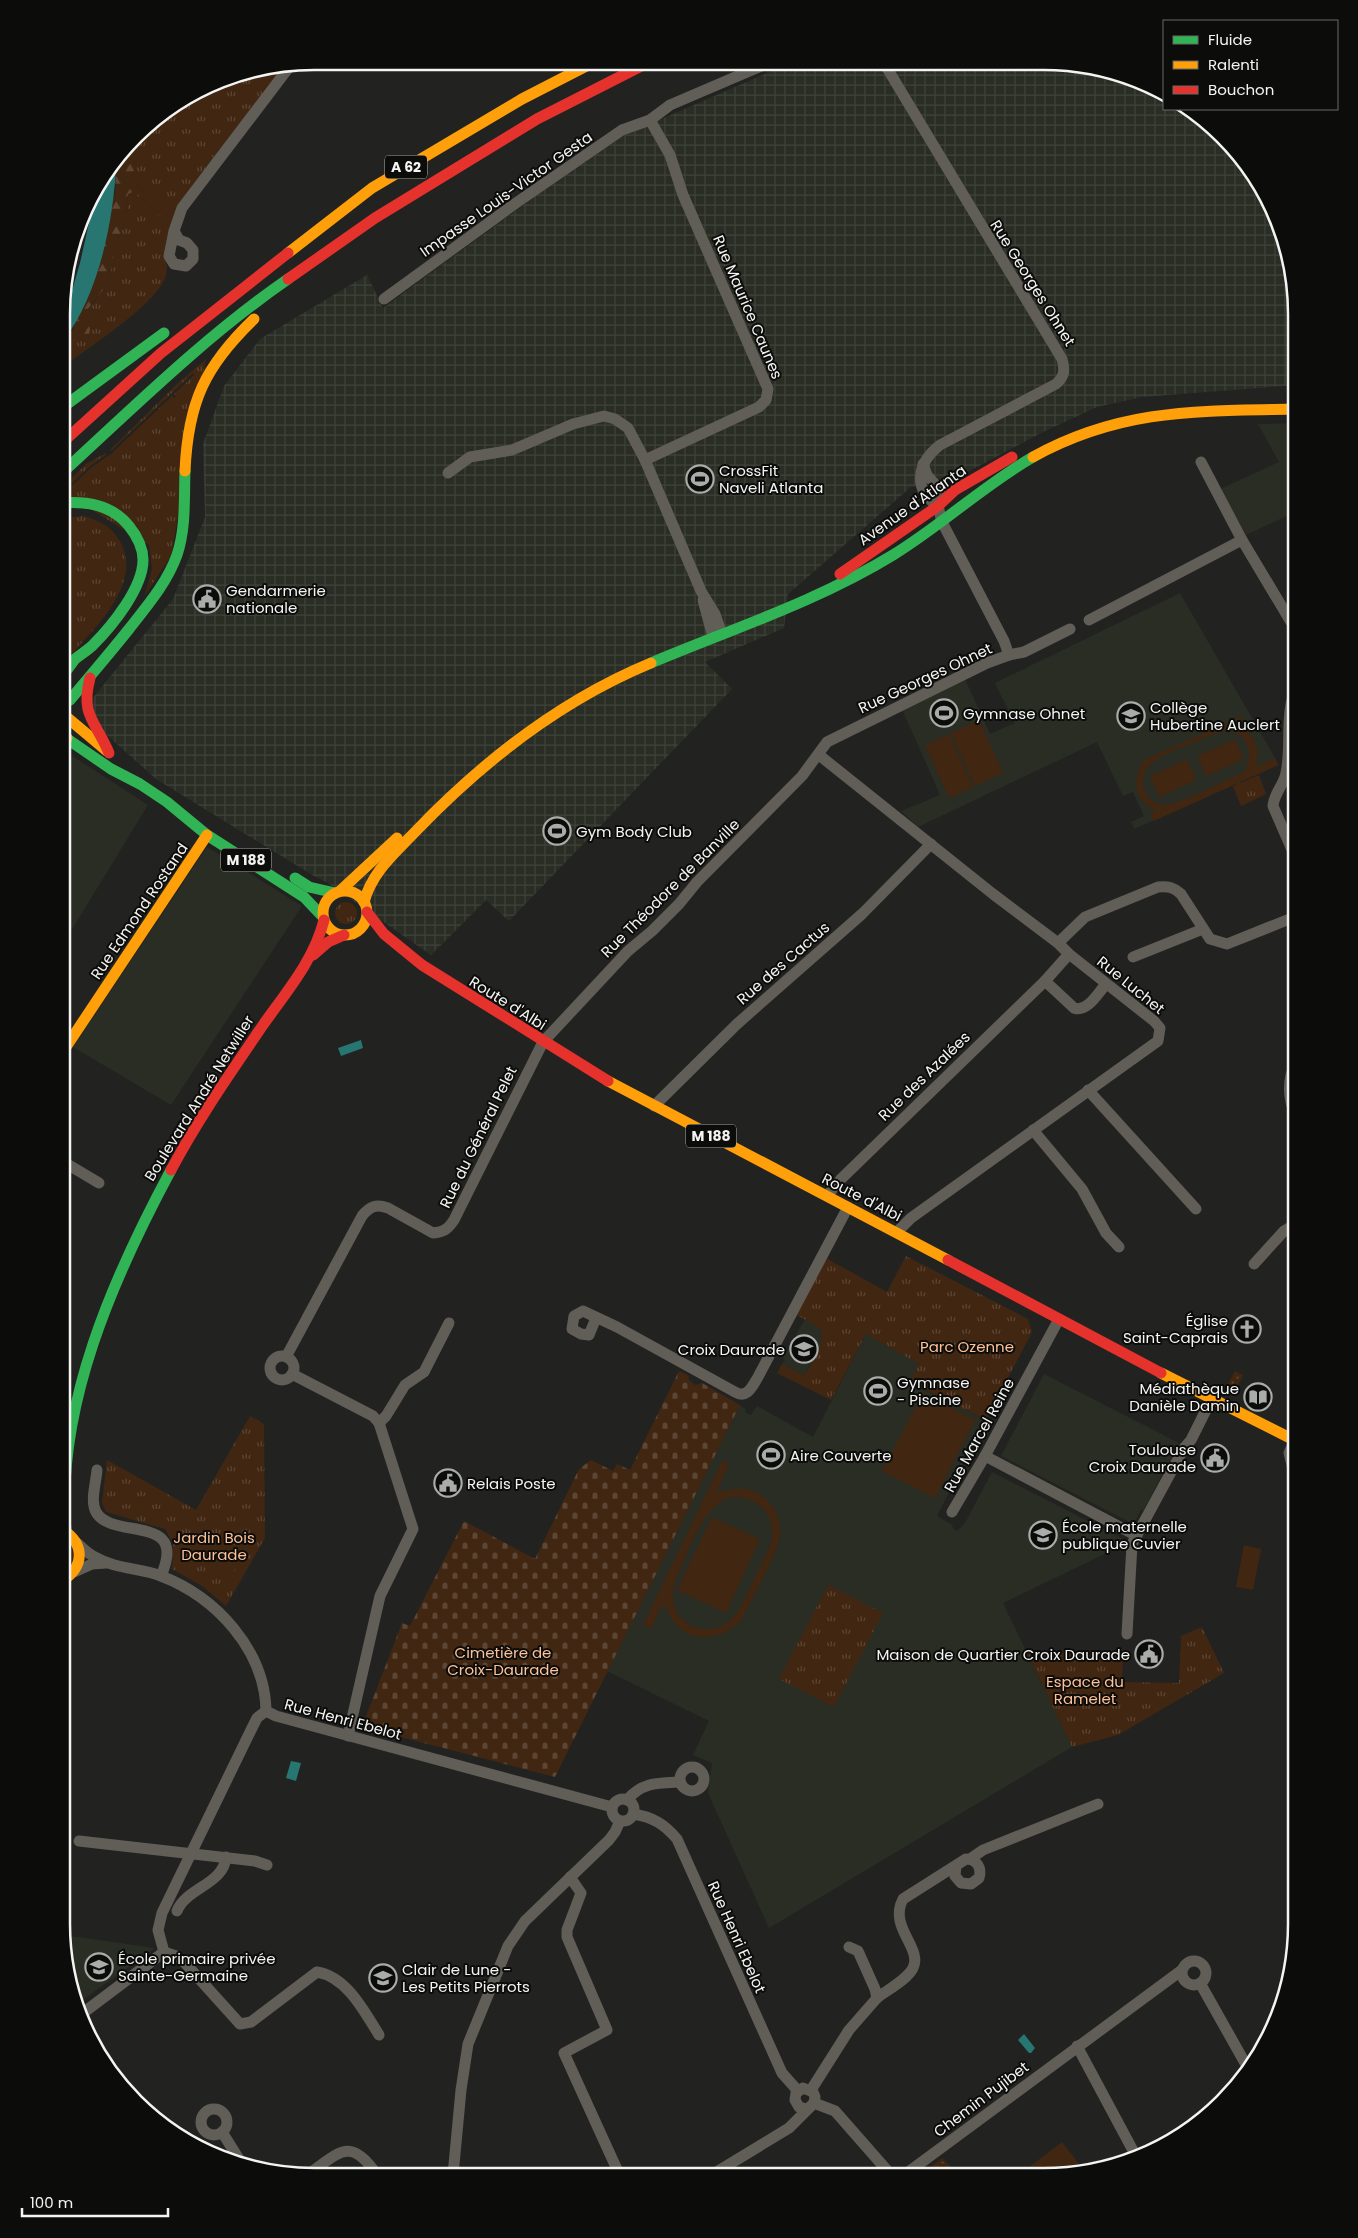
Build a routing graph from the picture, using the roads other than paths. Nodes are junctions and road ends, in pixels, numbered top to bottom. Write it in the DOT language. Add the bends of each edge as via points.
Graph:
graph roads {
  1 [pos="578,70"];
  2 [pos="633,70"];
  3 [pos="749,70"];
  4 [pos="888,70"];
  5 [pos="286,72"];
  6 [pos="650,120"];
  7 [pos="174,231"];
  8 [pos="337,246"];
  9 [pos="233,294"];
  10 [pos="384,300"];
  11 [pos="198,308"];
  12 [pos="175,325"];
  13 [pos="1288,399"];
  14 [pos="70,402"];
  15 [pos="1288,409"];
  16 [pos="70,436"];
  17 [pos="645,460"];
  18 [pos="1201,462"];
  19 [pos="70,466"];
  20 [pos="996,467"];
  21 [pos="448,473"];
  22 [pos="981,492"];
  23 [pos="70,503"];
  24 [pos="938,506"];
  25 [pos="942,522"];
  26 [pos="1242,540"];
  27 [pos="813,595"];
  28 [pos="1288,617"];
  29 [pos="1089,620"];
  30 [pos="1070,629"];
  31 [pos="717,636"];
  32 [pos="1009,655"];
  33 [pos="70,670"];
  34 [pos="90,675"];
  35 [pos="70,700"];
  36 [pos="70,720"];
  37 [pos="70,740"];
  38 [pos="1288,750"];
  39 [pos="109,753"];
  40 [pos="819,755"];
  41 [pos="140,784"];
  42 [pos="167,802"];
  43 [pos="432,814"];
  44 [pos="208,835"];
  45 [pos="1288,842"];
  46 [pos="931,844"];
  47 [pos="337,892"];
  48 [pos="365,907"];
  49 [pos="324,919"];
  50 [pos="1288,919"];
  51 [pos="1203,929"];
  52 [pos="346,934"];
  53 [pos="368,940"];
  54 [pos="1058,943"];
  55 [pos="380,945"];
  56 [pos="1069,954"];
  57 [pos="1133,957"];
  58 [pos="310,959"];
  59 [pos="422,965"];
  60 [pos="1045,981"];
  61 [pos="1106,984"];
  62 [pos="70,1041"];
  63 [pos="543,1042"];
  64 [pos="1088,1090"];
  65 [pos="654,1106"];
  66 [pos="1033,1130"];
  67 [pos="70,1166"];
  68 [pos="99,1183"];
  69 [pos="827,1196"];
  70 [pos="848,1207"];
  71 [pos="1196,1208"];
  72 [pos="1288,1229"];
  73 [pos="897,1232"];
  74 [pos="1120,1247"];
  75 [pos="1254,1264"];
  76 [pos="596,1318"];
  77 [pos="1059,1319"];
  78 [pos="449,1323"];
  79 [pos="286,1357"];
  80 [pos="292,1374"];
  81 [pos="1211,1400"];
  82 [pos="379,1423"];
  83 [pos="1288,1435"];
  84 [pos="70,1438"];
  85 [pos="985,1456"];
  86 [pos="97,1470"];
  87 [pos="952,1512"];
  88 [pos="70,1536"];
  89 [pos="1137,1536"];
  90 [pos="77,1543"];
  91 [pos="108,1563"];
  92 [pos="74,1572"];
  93 [pos="70,1575"];
  94 [pos="161,1576"];
  95 [pos="1127,1634"];
  96 [pos="266,1711"];
  97 [pos="348,1736"];
  98 [pos="680,1782"];
  99 [pos="627,1800"];
  100 [pos="1098,1804"];
  101 [pos="612,1806"];
  102 [pos="633,1814"];
  103 [pos="620,1821"];
  104 [pos="79,1841"];
  105 [pos="191,1854"];
  106 [pos="226,1857"];
  107 [pos="970,1859"];
  108 [pos="267,1865"];
  109 [pos="956,1866"];
  110 [pos="570,1877"];
  111 [pos="177,1910"];
  112 [pos="849,1947"];
  113 [pos="164,1952"];
  114 [pos="1182,1970"];
  115 [pos="1200,1983"];
  116 [pos="877,1998"];
  117 [pos="86,2011"];
  118 [pos="379,2035"];
  119 [pos="1077,2046"];
  120 [pos="1245,2063"];
  121 [pos="811,2090"];
  122 [pos="797,2097"];
  123 [pos="811,2106"];
  124 [pos="794,2122"];
  125 [pos="222,2132"];
  126 [pos="1133,2151"];
  127 [pos="237,2156"];
  128 [pos="317,2168"];
  129 [pos="372,2168"];
  130 [pos="454,2168"];
  131 [pos="616,2168"];
  132 [pos="724,2168"];
  133 [pos="880,2168"];
  134 [pos="914,2168"];
  1 -- 9 [label="main road, A 62" via="522,99 372,188"];
  2 -- 8 [label="main road, A 62" via="537,119 375,218"];
  3 -- 6 [label="street" via="670,104"];
  4 -- 24 [label="street, Rue Georges Ohnet" via="1062,358 1065,369 1063,378 1056,384 928,454 920,477 926,496"];
  5 -- 7 [label="street" via="188,198"];
  6 -- 10 [label="street, Impasse Louis-Victor Gesta" via="622,130"];
  6 -- 17 [label="street, Rue Maurice Caunes" via="670,154 683,195 768,389 766,400 758,407"];
  8 -- 19 [label="main road, A 62" via="224,328"];
  8 -- 34 [label="main road" via="247,326 209,369 188,428 184,520 173,565 165,582"];
  9 -- 11 [label="main road"];
  9 -- 16 [label="main road, A 62" via="161,352"];
  12 -- 14 [label="main road"];
  13 -- 20 [label="main road, Avenue d'Atlanta" via="1169,405 1115,414 1068,429"];
  15 -- 22 [label="main road, Avenue d'Atlanta" via="1166,414 1114,423 1052,446"];
  17 -- 21 [label="street" via="628,428 604,416 573,424 512,450 470,458"];
  17 -- 31 [label="street" via="701,591 715,614"];
  18 -- 26 [label="street"];
  20 -- 22 [label="main road"];
  20 -- 24 [label="main road, Avenue d'Atlanta" via="955,490"];
  22 -- 25 [label="main road, Avenue d'Atlanta"];
  23 -- 33 [label="main road" via="92,502 119,516 132,529 143,555 138,586 128,602 91,647 77,657"];
  24 -- 25 [label="street, Rue Georges Ohnet"];
  24 -- 27 [label="main road, Avenue d'Atlanta"];
  25 -- 27 [label="main road, Avenue d'Atlanta" via="895,554"];
  25 -- 32 [label="street, Rue Georges Ohnet"];
  26 -- 28 [label="street"];
  26 -- 29 [label="street"];
  27 -- 31 [label="main road, Avenue d'Atlanta"];
  30 -- 32 [label="street" via="1024,652"];
  31 -- 43 [label="main road, Avenue d'Atlanta" via="610,681 543,720 471,776"];
  32 -- 40 [label="street, Rue Georges Ohnet" via="826,742"];
  34 -- 35 [label="main road"];
  34 -- 39 [label="main road" via="85,691 86,710"];
  36 -- 39 [label="main road, M 188"];
  37 -- 41 [label="main road, M 188"];
  38 -- 45 [label="street" via="1286,773 1273,806"];
  39 -- 41 [label="main road, M 188"];
  40 -- 46 [label="street, Rue Luchet"];
  40 -- 63 [label="street, Rue Théodore de Banville" via="790,789"];
  41 -- 42 [label="main road, M 188"];
  42 -- 44 [label="main road, M 188"];
  42 -- 47 [label="main road, M 188" via="196,816 309,887"];
  43 -- 47 [label="main road, Avenue d'Atlanta" via="401,834"];
  43 -- 48 [label="main road, Avenue d'Atlanta" via="371,879"];
  44 -- 49 [label="main road, M 188" via="304,897"];
  44 -- 62 [label="main road, Rue Edmond Rostand"];
  46 -- 54 [label="street, Rue Luchet"];
  46 -- 65 [label="street, Rue des Cactus" via="862,914 737,1024"];
  47 -- 48 [label="main road" via="352,892"];
  47 -- 49 [label="main road" via="324,905"];
  48 -- 52 [label="main road" via="365,920 359,929"];
  48 -- 59 [label="main road, Route d'Albi / M 188" via="376,928"];
  49 -- 52 [label="main road" via="332,931"];
  49 -- 58 [label="main road, Boulevard André Netwiller"];
  50 -- 51 [label="street" via="1227,944 1210,939"];
  51 -- 54 [label="street" via="1181,894 1168,886 1158,887 1085,917"];
  51 -- 57 [label="street"];
  52 -- 53 [label="main road"];
  52 -- 58 [label="main road, Boulevard André Netwiller" via="328,942"];
  54 -- 56 [label="street, Rue Luchet"];
  55 -- 59 [label="main road, Route d'Albi / M 188"];
  56 -- 60 [label="street, Rue des Azalées"];
  56 -- 61 [label="street, Rue Luchet"];
  58 -- 84 [label="main road, Boulevard André Netwiller" via="186,1141 131,1244 107,1303 84,1375"];
  59 -- 63 [label="main road, Route d'Albi / M 188"];
  60 -- 61 [label="street" via="1079,1010 1086,1008"];
  60 -- 69 [label="street, Rue des Azalées"];
  61 -- 64 [label="street, Rue Luchet" via="1154,1021 1160,1033 1151,1046"];
  63 -- 65 [label="main road, Route d'Albi / M 188"];
  63 -- 79 [label="street, Rue du Général Pelet" via="448,1228 433,1233 388,1208 380,1205 368,1208"];
  64 -- 66 [label="street, Rue Luchet"];
  64 -- 71 [label="street"];
  65 -- 69 [label="main road, Route d'Albi / M 188"];
  66 -- 73 [label="street, Rue Luchet" via="911,1218"];
  66 -- 74 [label="street" via="1082,1189 1106,1232"];
  67 -- 68 [label="street"];
  69 -- 70 [label="main road, Route d'Albi / M 188"];
  70 -- 73 [label="main road, Route d'Albi / M 188"];
  70 -- 76 [label="street" via="758,1377 744,1394 734,1392"];
  72 -- 75 [label="street"];
  73 -- 77 [label="main road, Route d'Albi / M 188"];
  76 -- 76 [label="street" via="583,1311 574,1316 572,1329 589,1335"];
  77 -- 81 [label="main road, Route d'Albi / M 188"];
  77 -- 85 [label="street, Rue Marcel Reine"];
  78 -- 82 [label="street" via="424,1372 405,1385"];
  79 -- 80 [label="street" via="293,1364"];
  79 -- 80 [label="street" via="279,1356 273,1360 270,1370 280,1380"];
  80 -- 82 [label="street" via="373,1416"];
  81 -- 83 [label="main road, Route d'Albi / M 188"];
  81 -- 89 [label="street"];
  82 -- 97 [label="street" via="413,1529 380,1596"];
  85 -- 87 [label="street, Rue Marcel Reine"];
  85 -- 89 [label="street"];
  86 -- 94 [label="street" via="96,1511 108,1522 156,1533 164,1541 166,1550"];
  88 -- 90 [label="main road"];
  89 -- 95 [label="street" via="1131,1551"];
  90 -- 91 [label="street, Rue Henri Ebelot" via="94,1557"];
  90 -- 92 [label="main road" via="79,1558"];
  91 -- 92 [label="street, Rue Henri Ebelot" via="92,1564"];
  91 -- 94 [label="street, Rue Henri Ebelot"];
  92 -- 93 [label="main road"];
  94 -- 96 [label="street, Rue Henri Ebelot" via="213,1608 242,1638 266,1694"];
  96 -- 97 [label="street, Rue Henri Ebelot"];
  96 -- 105 [label="street" via="254,1724"];
  97 -- 101 [label="street, Rue Henri Ebelot"];
  98 -- 99 [label="street" via="641,1787"];
  99 -- 101 [label="street" via="620,1800"];
  99 -- 102 [label="street" via="633,1806"];
  100 -- 107 [label="street" via="983,1850"];
  101 -- 103 [label="street" via="612,1814"];
  102 -- 103 [label="street" via="628,1820"];
  102 -- 122 [label="street, Rue Henri Ebelot" via="660,1822 677,1840 782,2073"];
  103 -- 110 [label="street" via="610,1840"];
  104 -- 105 [label="street"];
  105 -- 106 [label="street"];
  105 -- 113 [label="street" via="159,1923"];
  106 -- 108 [label="street"];
  106 -- 111 [label="street" via="226,1864 219,1874 181,1901"];
  107 -- 109 [label="street" via="962,1860"];
  107 -- 109 [label="street" via="980,1868 976,1882 961,1883 955,1876"];
  109 -- 116 [label="street" via="903,1899 898,1916 915,1958 913,1967"];
  110 -- 130 [label="street" via="525,1921 508,1946 471,2036 464,2064"];
  110 -- 131 [label="street" via="581,1893 566,1930 567,1938 607,2030 564,2054"];
  112 -- 116 [label="street" via="858,1951"];
  113 -- 117 [label="street"];
  113 -- 118 [label="street" via="185,1963 240,2024 251,2022 318,1972 330,1974 345,1987"];
  114 -- 115 [label="street" via="1185,1981"];
  114 -- 115 [label="street, Chemin Pujibet" via="1190,1961 1201,1963 1206,1974"];
  114 -- 119 [label="street, Chemin Pujibet"];
  115 -- 120 [label="street"];
  116 -- 121 [label="street" via="849,2030"];
  119 -- 126 [label="street"];
  119 -- 134 [label="street, Chemin Pujibet"];
  121 -- 122 [label="street" via="803,2088"];
  121 -- 123 [label="street" via="815,2097"];
  122 -- 123 [label="street" via="801,2108"];
  122 -- 124 [label="street"];
  123 -- 124 [label="street"];
  123 -- 133 [label="street" via="835,2111"];
  124 -- 132 [label="street" via="777,2137"];
  125 -- 127 [label="street"];
  128 -- 129 [label="street" via="340,2152 352,2151 366,2159"];
}
